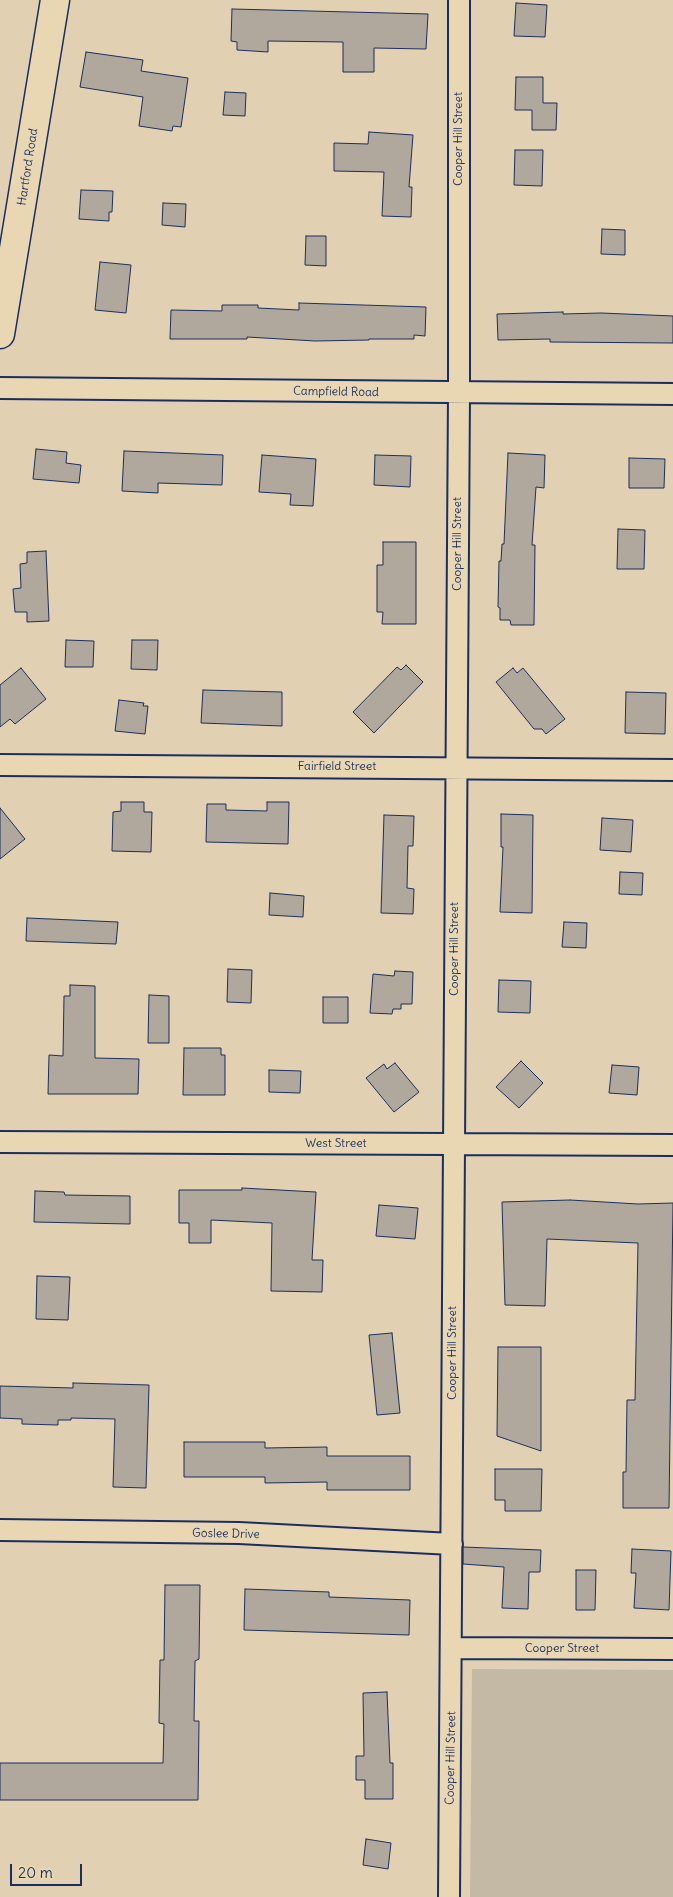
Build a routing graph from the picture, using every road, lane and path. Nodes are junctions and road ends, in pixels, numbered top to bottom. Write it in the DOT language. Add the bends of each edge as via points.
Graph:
graph roads {
  1 [pos="55,0"];
  2 [pos="459,0"];
  3 [pos="0,334"];
  4 [pos="0,388"];
  5 [pos="459,394"];
  6 [pos="673,394"];
  7 [pos="0,765"];
  8 [pos="457,768"];
  9 [pos="673,770"];
  10 [pos="0,1142"];
  11 [pos="454,1144"];
  12 [pos="673,1145"];
  13 [pos="0,1530"];
  14 [pos="452,1544"];
  15 [pos="452,1648"];
  16 [pos="673,1649"];
  17 [pos="450,1897"];
  1 -- 3 [label="main road, Hartford Road"];
  2 -- 5 [label="street, Cooper Hill Street"];
  4 -- 5 [label="street, Campfield Road"];
  5 -- 6 [label="street, Campfield Road"];
  5 -- 8 [label="street, Cooper Hill Street"];
  7 -- 8 [label="street, Fairfield Street"];
  8 -- 9 [label="street, Fairfield Street"];
  8 -- 11 [label="street, Cooper Hill Street"];
  10 -- 11 [label="street, West Street"];
  11 -- 12 [label="street, West Street"];
  11 -- 14 [label="street, Cooper Hill Street"];
  13 -- 14 [label="street, Goslee Drive" via="239,1533"];
  14 -- 15 [label="street, Cooper Hill Street"];
  15 -- 16 [label="street, Cooper Street"];
  15 -- 17 [label="street, Cooper Hill Street"];
}
